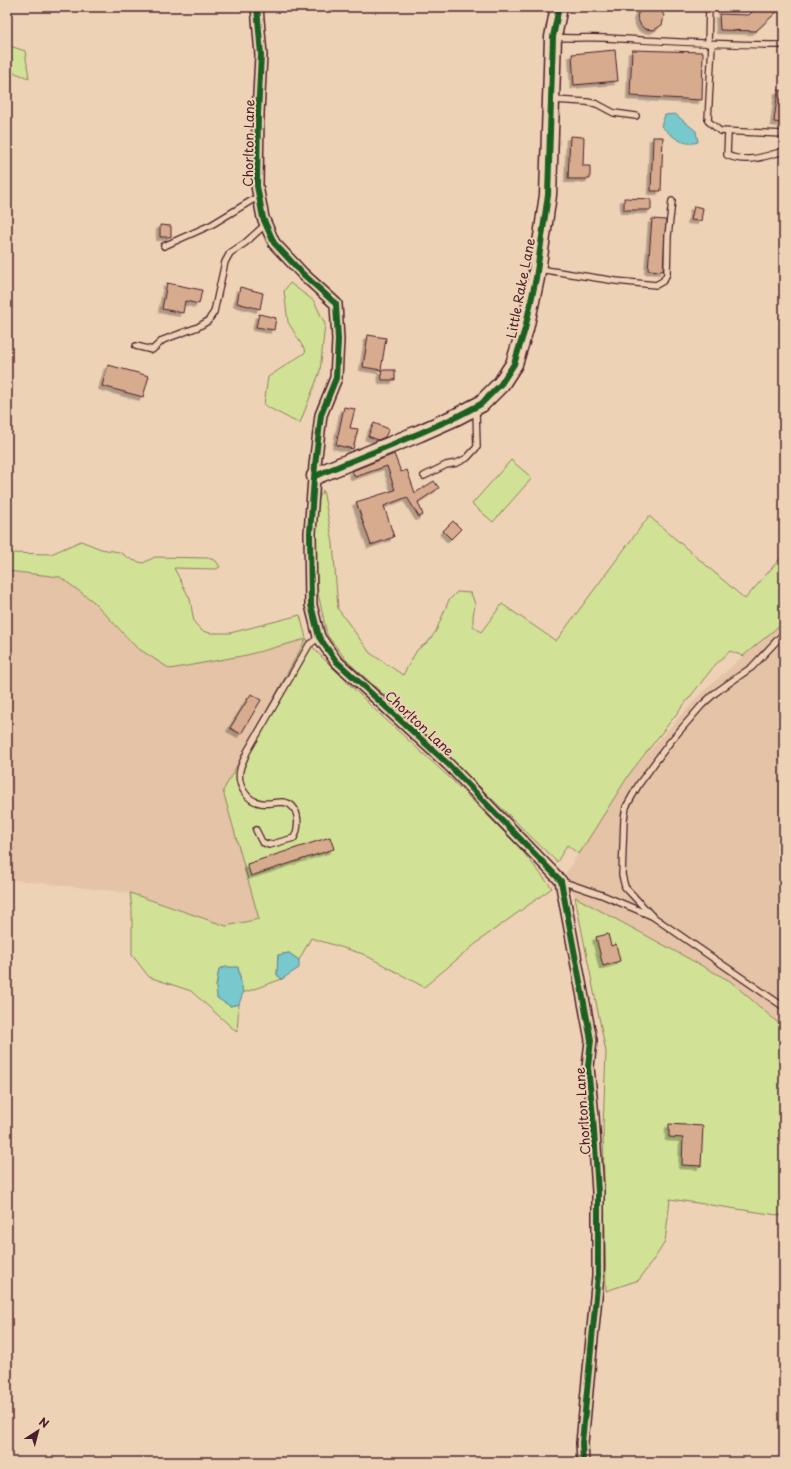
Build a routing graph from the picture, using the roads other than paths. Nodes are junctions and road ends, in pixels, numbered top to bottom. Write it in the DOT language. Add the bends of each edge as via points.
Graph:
graph roads {
  1 [pos="257,7"];
  2 [pos="558,7"];
  3 [pos="709,7"];
  4 [pos="553,37"];
  5 [pos="710,44"];
  6 [pos="784,45"];
  7 [pos="551,100"];
  8 [pos="636,116"];
  9 [pos="728,132"];
  10 [pos="784,134"];
  11 [pos="784,151"];
  12 [pos="259,196"];
  13 [pos="672,201"];
  14 [pos="266,224"];
  15 [pos="164,246"];
  16 [pos="537,269"];
  17 [pos="136,346"];
  18 [pos="477,406"];
  19 [pos="315,476"];
  20 [pos="424,476"];
  21 [pos="784,633"];
  22 [pos="319,637"];
  23 [pos="256,830"];
  24 [pos="561,881"];
  25 [pos="652,916"];
  26 [pos="784,1007"];
  27 [pos="583,1462"];
  1 -- 12 [label="street, Chorlton Lane" via="261,55 257,186"];
  2 -- 4 [label="street, Little Rake Lane"];
  3 -- 5 [label="lane"];
  4 -- 5 [label="lane"];
  4 -- 7 [label="street, Little Rake Lane"];
  5 -- 6 [label="lane"];
  5 -- 9 [label="lane" via="708,120 720,131"];
  7 -- 8 [label="lane" via="587,102 614,113"];
  7 -- 16 [label="street, Little Rake Lane" via="548,195"];
  9 -- 10 [label="lane"];
  9 -- 11 [label="lane" via="727,155 736,159 758,159"];
  12 -- 14 [label="street, Chorlton Lane"];
  12 -- 15 [label="lane" via="211,225"];
  13 -- 16 [label="lane" via="667,274 663,281 656,285"];
  14 -- 17 [label="lane" via="227,257 214,312 208,321 163,340 152,350"];
  14 -- 19 [label="street, Chorlton Lane" via="274,243 336,304 336,378 321,415"];
  16 -- 18 [label="street, Little Rake Lane" via="525,330 514,364 501,384"];
  18 -- 19 [label="street, Little Rake Lane" via="420,433"];
  18 -- 20 [label="lane" via="477,447 474,451 467,458"];
  19 -- 22 [label="street, Chorlton Lane" via="310,533 311,605"];
  21 -- 25 [label="lane" via="752,667 702,705 670,742 639,784 626,807 622,874 625,887"];
  22 -- 23 [label="lane" via="309,645 246,752 240,770 244,792 250,799 259,803 284,802 296,812 298,831 294,838 269,845 262,842"];
  22 -- 24 [label="street, Chorlton Lane" via="336,661 448,764"];
  24 -- 25 [label="lane"];
  24 -- 27 [label="street, Chorlton Lane" via="591,1040 588,1067 598,1192 598,1276 582,1443"];
  25 -- 26 [label="lane"];
}
